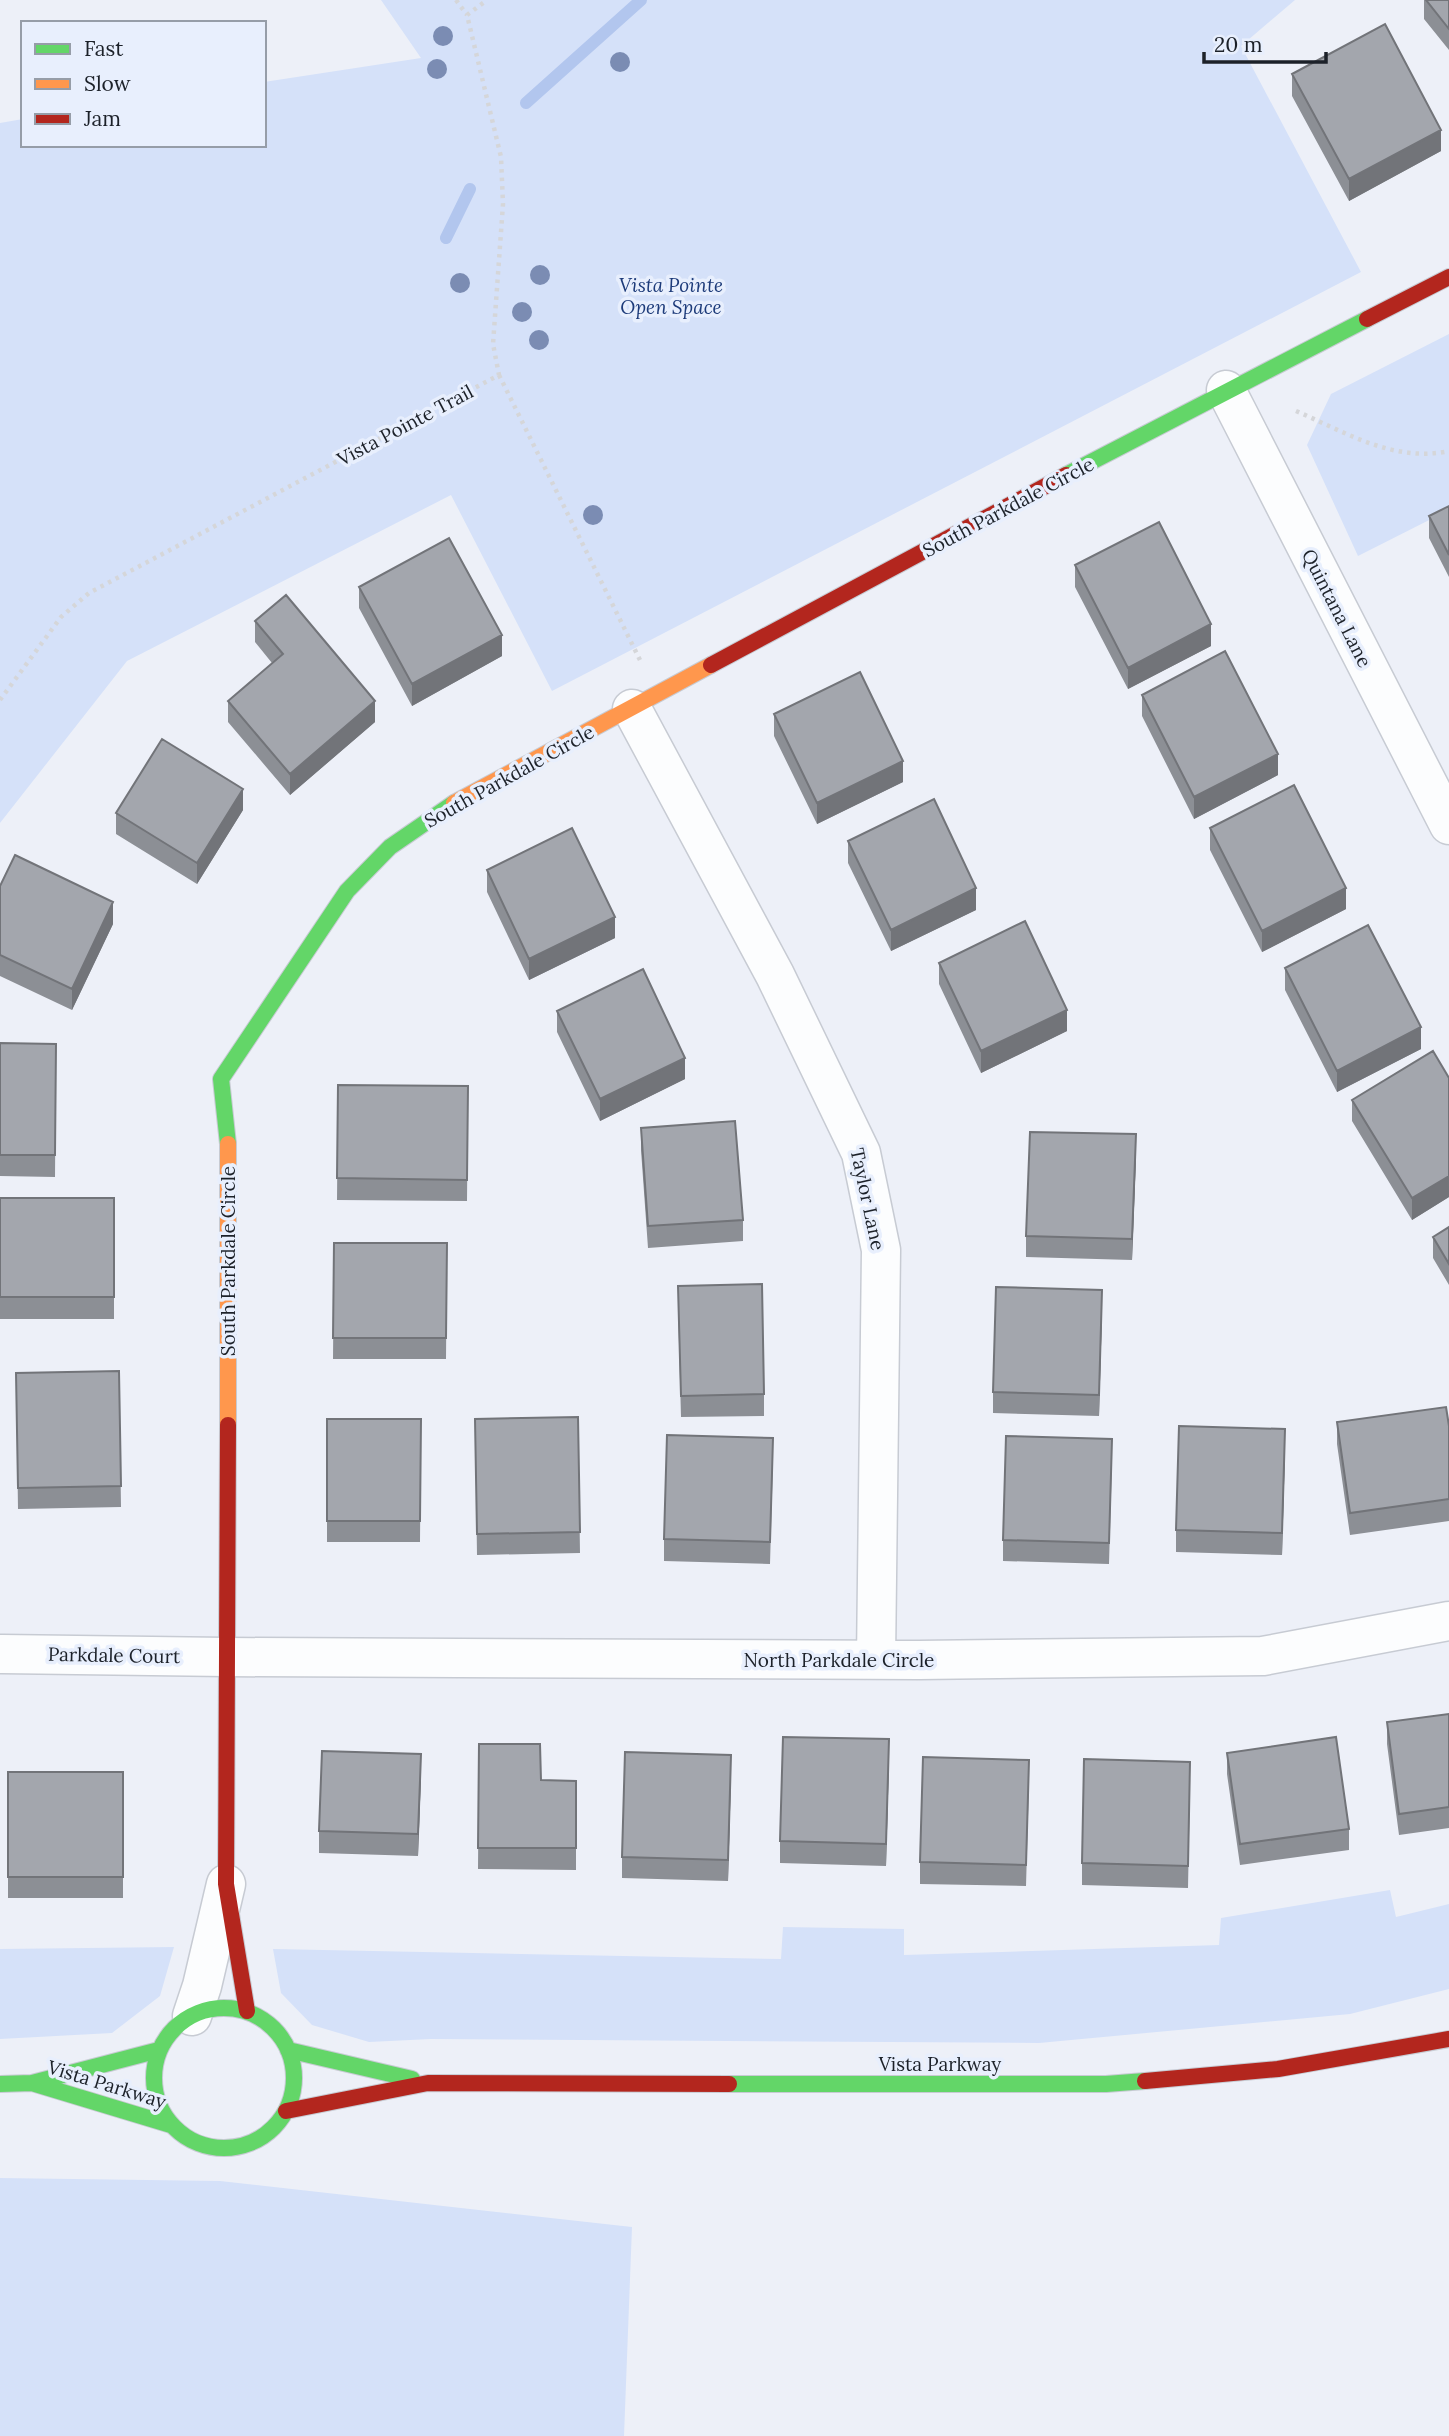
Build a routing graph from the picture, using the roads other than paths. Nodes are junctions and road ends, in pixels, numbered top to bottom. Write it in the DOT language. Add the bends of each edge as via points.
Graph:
graph roads {
  1 [pos="1449,277"];
  2 [pos="1226,390"];
  3 [pos="632,709"];
  4 [pos="1449,825"];
  5 [pos="1449,1621"];
  6 [pos="2,1654"];
  7 [pos="226,1657"];
  8 [pos="876,1660"];
  9 [pos="226,1884"];
  10 [pos="247,2011"];
  11 [pos="192,2015"];
  12 [pos="1449,2039"];
  13 [pos="159,2050"];
  14 [pos="288,2050"];
  15 [pos="32,2083"];
  16 [pos="428,2083"];
  17 [pos="0,2084"];
  18 [pos="286,2111"];
  19 [pos="171,2125"];
  1 -- 2 [label="street, South Parkdale Circle"];
  2 -- 3 [label="street, South Parkdale Circle"];
  2 -- 4 [label="street, Quintana Lane"];
  3 -- 7 [label="street, South Parkdale Circle" via="442,810 390,847 347,891 221,1079 229,1152"];
  3 -- 8 [label="street, Taylor Lane" via="775,975 861,1153 881,1250"];
  5 -- 8 [label="street, North Parkdale Circle" via="1263,1656"];
  6 -- 7 [label="street, Parkdale Court"];
  7 -- 8 [label="street, North Parkdale Circle"];
  7 -- 9 [label="street, South Parkdale Circle"];
  9 -- 10 [label="street, South Parkdale Circle"];
  9 -- 11 [label="street, South Parkdale Circle"];
  10 -- 11 [label="street" via="210,2009"];
  10 -- 14 [label="street" via="278,2033"];
  11 -- 13 [label="street" via="179,2023"];
  12 -- 16 [label="street, Vista Parkway" via="1278,2069 1106,2084"];
  13 -- 15 [label="street, Vista Parkway"];
  13 -- 19 [label="street" via="154,2087"];
  14 -- 16 [label="street, Vista Parkway"];
  14 -- 18 [label="street" via="293,2091"];
  15 -- 17 [label="street, Vista Parkway"];
  15 -- 19 [label="street, Vista Parkway"];
  16 -- 18 [label="street, Vista Parkway"];
  18 -- 19 [label="street" via="273,2129 254,2142 232,2148 188,2140"];
}
